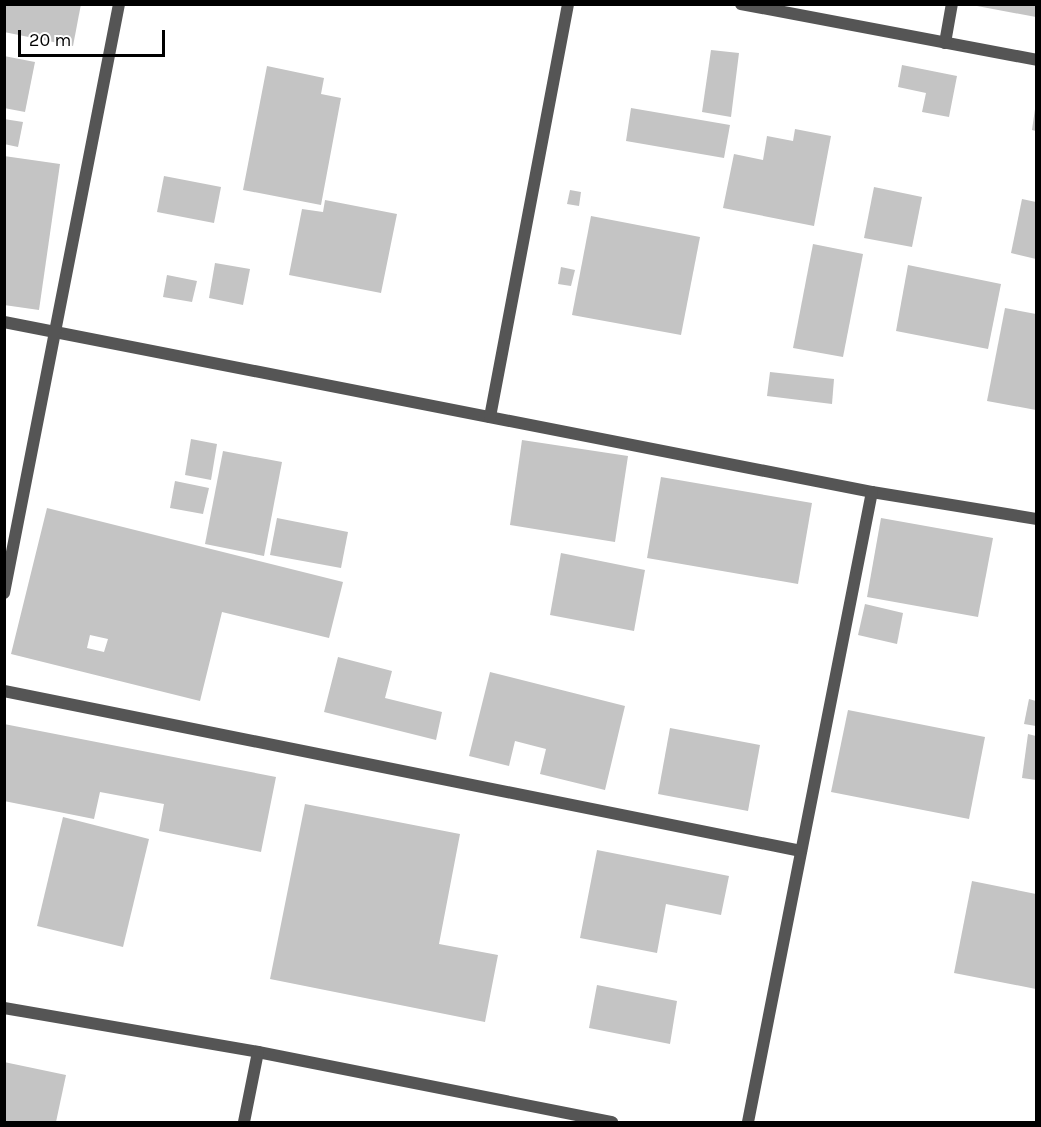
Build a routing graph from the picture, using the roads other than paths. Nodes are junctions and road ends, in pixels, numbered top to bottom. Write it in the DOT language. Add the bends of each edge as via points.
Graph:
graph roads {
  1 [pos="119,4"];
  2 [pos="568,4"];
  3 [pos="741,4"];
  4 [pos="952,4"];
  5 [pos="945,43"];
  6 [pos="1036,60"];
  7 [pos="4,322"];
  8 [pos="56,333"];
  9 [pos="490,417"];
  10 [pos="872,492"];
  11 [pos="1036,519"];
  12 [pos="4,593"];
  13 [pos="4,691"];
  14 [pos="801,851"];
  15 [pos="4,1008"];
  16 [pos="258,1052"];
  17 [pos="244,1122"];
  18 [pos="612,1122"];
  19 [pos="748,1122"];
  1 -- 8 [label="street"];
  2 -- 9 [label="street"];
  3 -- 5 [label="street"];
  4 -- 5 [label="street"];
  5 -- 6 [label="street"];
  7 -- 8 [label="street"];
  8 -- 9 [label="street"];
  8 -- 12 [label="street"];
  9 -- 10 [label="street"];
  10 -- 11 [label="street"];
  10 -- 14 [label="street"];
  13 -- 14 [label="street"];
  14 -- 19 [label="street"];
  15 -- 16 [label="street"];
  16 -- 17 [label="street"];
  16 -- 18 [label="street"];
}
